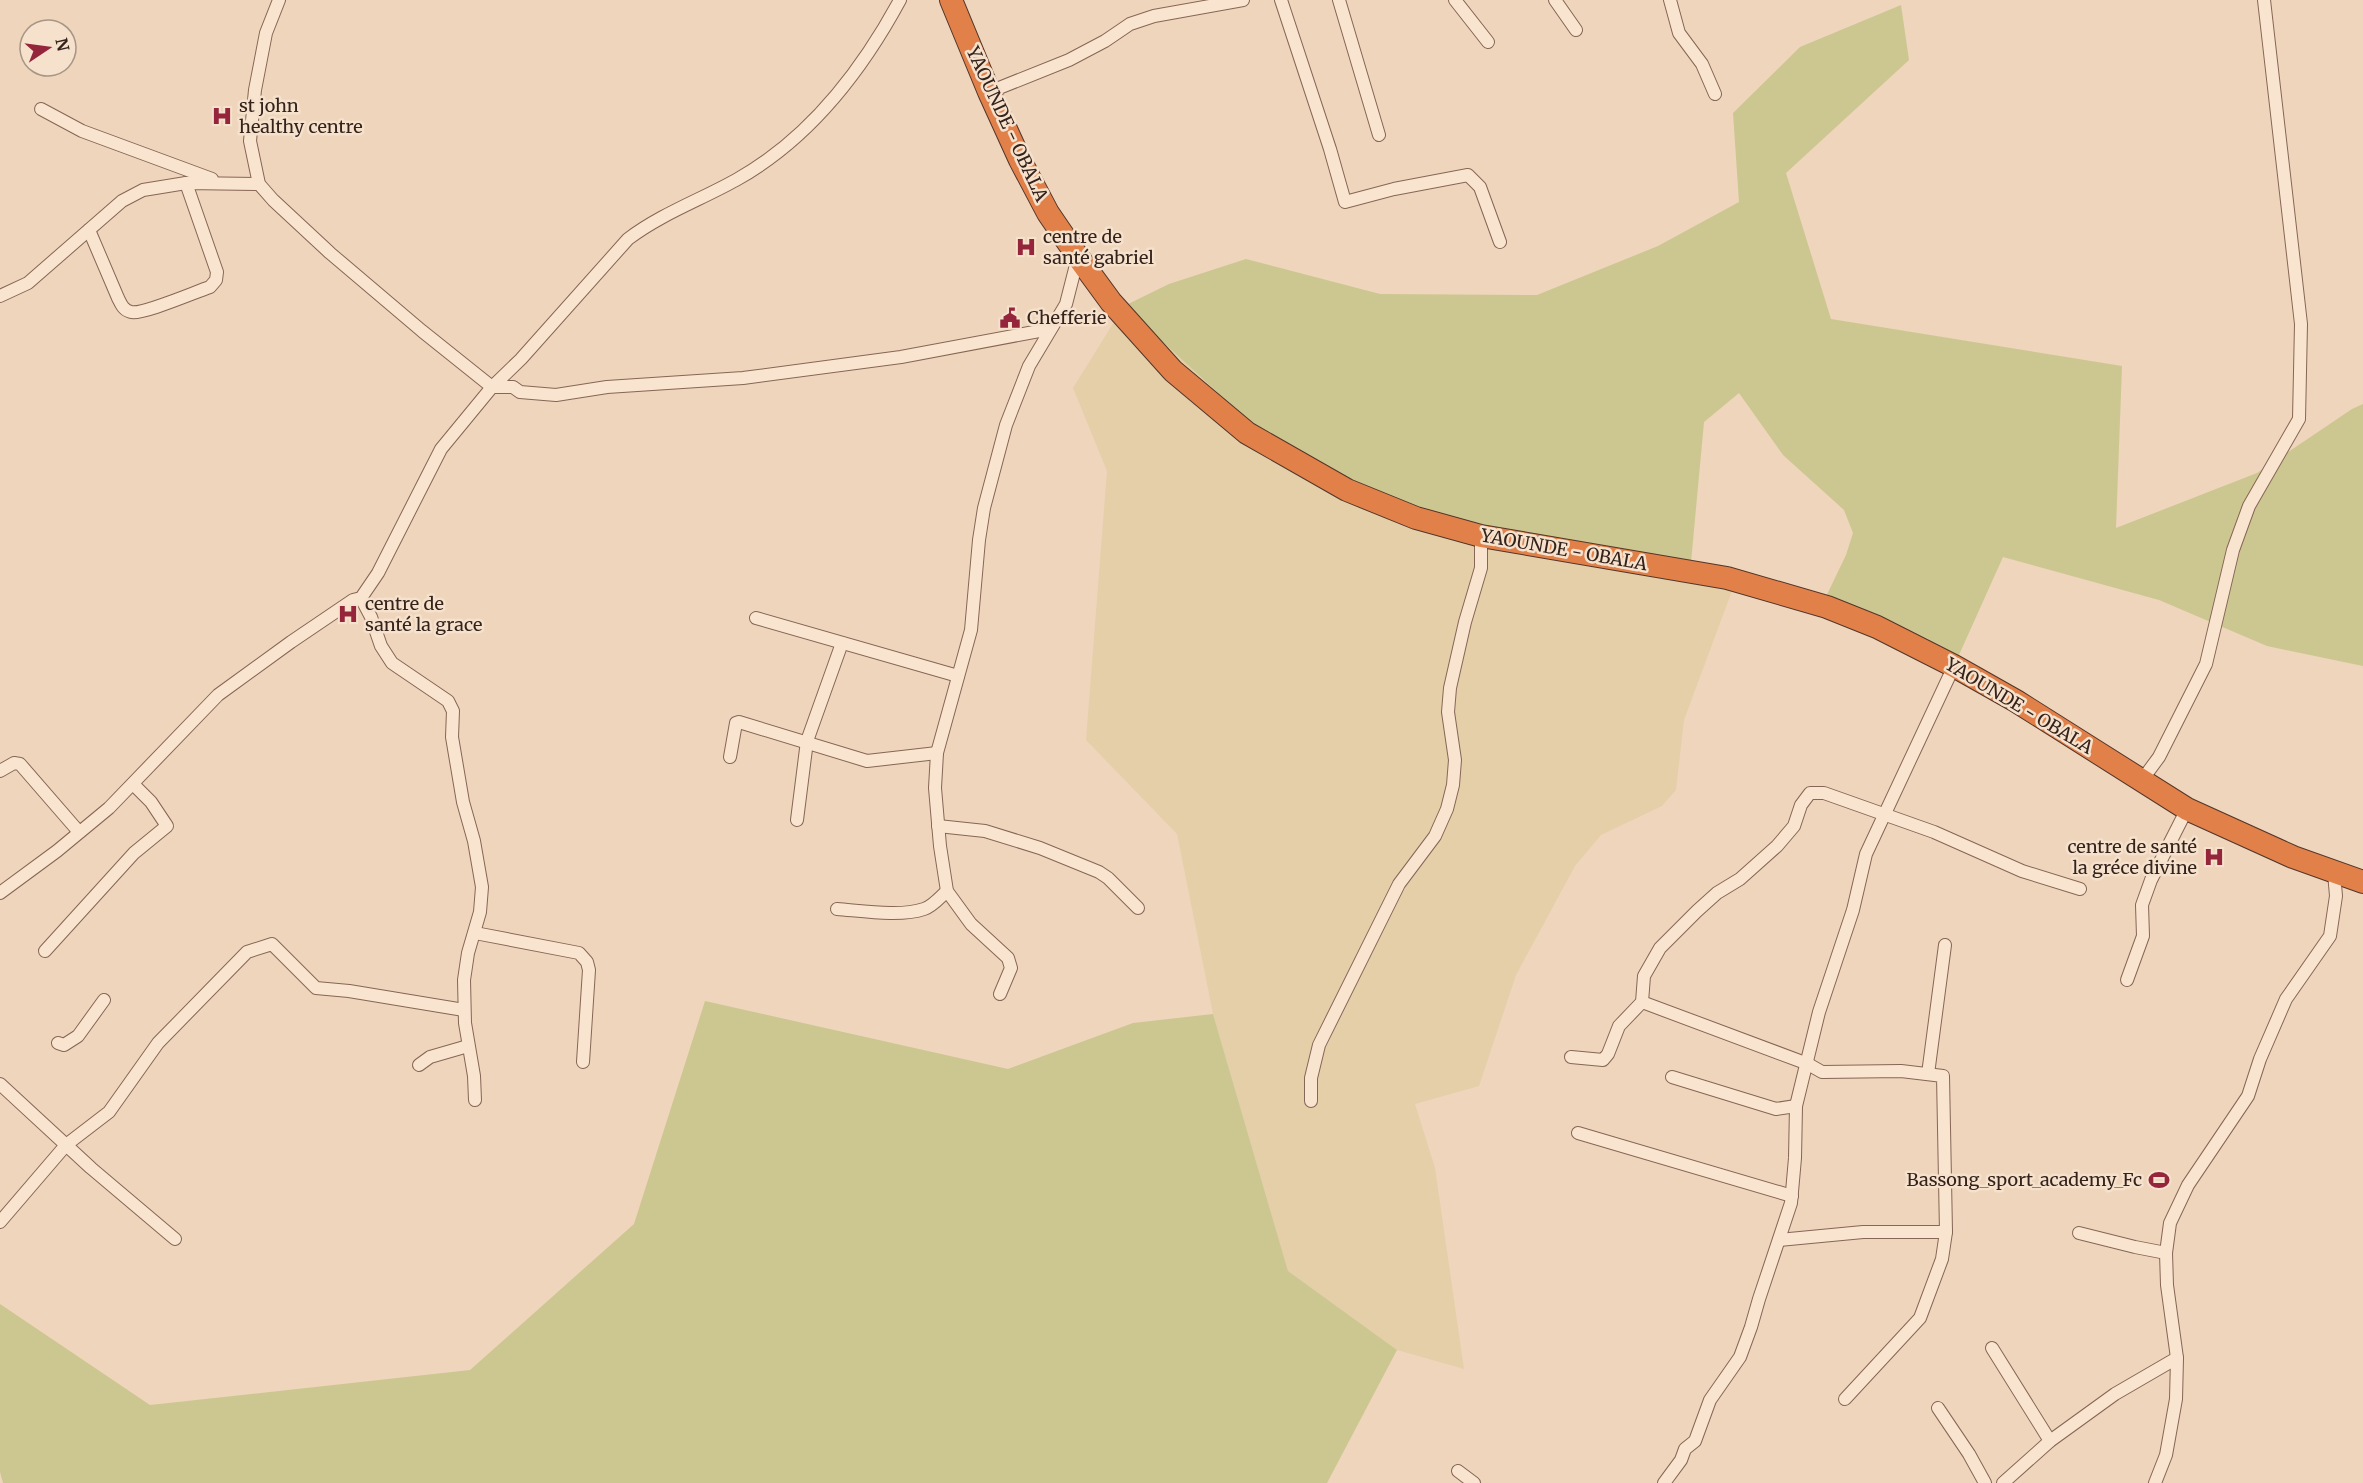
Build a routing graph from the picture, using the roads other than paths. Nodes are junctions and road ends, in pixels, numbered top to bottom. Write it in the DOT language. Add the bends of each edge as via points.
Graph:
graph roads {
  1 [pos="279,0"];
  2 [pos="900,0"];
  3 [pos="951,0"];
  4 [pos="1243,0"];
  5 [pos="1281,0"];
  6 [pos="1339,0"];
  7 [pos="1455,0"];
  8 [pos="1555,0"];
  9 [pos="1670,0"];
  10 [pos="2264,0"];
  11 [pos="1209,3"];
  12 [pos="1576,30"];
  13 [pos="1488,42"];
  14 [pos="989,92"];
  15 [pos="1715,94"];
  16 [pos="41,109"];
  17 [pos="1379,135"];
  18 [pos="220,182"];
  19 [pos="186,183"];
  20 [pos="259,184"];
  21 [pos="89,230"];
  22 [pos="1500,242"];
  23 [pos="1078,257"];
  24 [pos="0,296"];
  25 [pos="1050,329"];
  26 [pos="492,387"];
  27 [pos="1481,536"];
  28 [pos="361,598"];
  29 [pos="756,618"];
  30 [pos="843,643"];
  31 [pos="1954,666"];
  32 [pos="958,676"];
  33 [pos="807,741"];
  34 [pos="936,753"];
  35 [pos="730,757"];
  36 [pos="0,771"];
  37 [pos="2142,780"];
  38 [pos="133,784"];
  39 [pos="2187,809"];
  40 [pos="1884,816"];
  41 [pos="797,820"];
  42 [pos="938,826"];
  43 [pos="79,832"];
  44 [pos="2334,873"];
  45 [pos="2363,882"];
  46 [pos="2080,889"];
  47 [pos="947,891"];
  48 [pos="0,893"];
  49 [pos="1138,908"];
  50 [pos="837,909"];
  51 [pos="475,933"];
  52 [pos="1945,945"];
  53 [pos="45,951"];
  54 [pos="2127,980"];
  55 [pos="1000,994"];
  56 [pos="104,1000"];
  57 [pos="1642,1002"];
  58 [pos="464,1010"];
  59 [pos="58,1043"];
  60 [pos="468,1046"];
  61 [pos="1571,1057"];
  62 [pos="583,1062"];
  63 [pos="1808,1064"];
  64 [pos="419,1065"];
  65 [pos="1928,1074"];
  66 [pos="1672,1077"];
  67 [pos="0,1084"];
  68 [pos="475,1100"];
  69 [pos="1311,1101"];
  70 [pos="1796,1106"];
  71 [pos="1578,1134"];
  72 [pos="66,1145"];
  73 [pos="1792,1196"];
  74 [pos="0,1222"];
  75 [pos="1946,1232"];
  76 [pos="2079,1233"];
  77 [pos="175,1239"];
  78 [pos="1779,1240"];
  79 [pos="2166,1253"];
  80 [pos="1992,1348"];
  81 [pos="2177,1358"];
  82 [pos="1845,1399"];
  83 [pos="1938,1408"];
  84 [pos="2050,1441"];
  85 [pos="1458,1471"];
  86 [pos="1474,1483"];
  87 [pos="1664,1483"];
  88 [pos="1985,1483"];
  89 [pos="2003,1483"];
  90 [pos="2155,1483"];
  1 -- 20 [label="street" via="266,33 255,90 250,141"];
  2 -- 26 [label="street" via="861,66 794,138 768,161 645,226 628,239"];
  3 -- 14 [label="highway, YAOUNDE - OBALA"];
  4 -- 11 [label="street"];
  5 -- 22 [label="street" via="1345,202 1468,175 1480,187"];
  6 -- 17 [label="street"];
  7 -- 13 [label="street"];
  8 -- 12 [label="street"];
  9 -- 15 [label="street" via="1679,33 1702,64"];
  10 -- 37 [label="street" via="2301,324 2299,419 2249,506 2233,550 2206,664 2159,757"];
  11 -- 14 [label="street" via="1130,24 1069,60"];
  14 -- 23 [label="highway, YAOUNDE - OBALA" via="1043,202"];
  16 -- 18 [label="street" via="82,131"];
  18 -- 19 [label="street"];
  18 -- 20 [label="street"];
  19 -- 21 [label="street" via="143,190 122,201"];
  19 -- 21 [label="street" via="216,272 210,287 147,310 132,312 123,308"];
  20 -- 26 [label="street" via="330,253"];
  21 -- 24 [label="street" via="28,283"];
  23 -- 25 [label="street" via="1066,304"];
  23 -- 27 [label="highway, YAOUNDE - OBALA" via="1111,302 1173,371 1247,433 1347,490 1416,518"];
  25 -- 26 [label="street" via="901,357 743,378 631,384 556,395"];
  25 -- 32 [label="street" via="1016,394 994,468 979,540 971,630"];
  26 -- 28 [label="street" via="441,449 382,567"];
  27 -- 31 [label="highway, YAOUNDE - OBALA" via="1727,578 1781,592 1877,627"];
  27 -- 69 [label="street" via="1481,568 1450,688 1448,712 1455,760 1447,809 1435,836 1399,885 1319,1045 1311,1078"];
  28 -- 38 [label="street" via="218,695"];
  28 -- 51 [label="street" via="392,663 448,701 453,711 452,737 482,887"];
  29 -- 30 [label="street"];
  30 -- 32 [label="street"];
  30 -- 33 [label="street"];
  31 -- 37 [label="highway, YAOUNDE - OBALA" via="2016,700"];
  31 -- 40 [label="street"];
  32 -- 34 [label="street"];
  33 -- 34 [label="street" via="867,761"];
  33 -- 35 [label="street" via="739,722"];
  33 -- 41 [label="street"];
  34 -- 42 [label="street"];
  36 -- 43 [label="street" via="20,764"];
  37 -- 39 [label="highway, YAOUNDE - OBALA"];
  38 -- 43 [label="street"];
  38 -- 53 [label="street" via="167,826 134,853"];
  39 -- 44 [label="highway, YAOUNDE - OBALA"];
  39 -- 54 [label="street" via="2145,896 2143,936"];
  40 -- 46 [label="street" via="1934,832 2022,871"];
  40 -- 57 [label="street" via="1824,793 1810,793 1794,826 1777,846 1696,911 1660,948 1644,976"];
  40 -- 63 [label="street" via="1866,854 1853,910 1819,1012"];
  42 -- 47 [label="street"];
  42 -- 49 [label="street" via="995,834 1099,872"];
  43 -- 48 [label="street"];
  44 -- 45 [label="highway, YAOUNDE - OBALA"];
  44 -- 79 [label="street" via="2337,897 2330,936 2286,999 2248,1096 2188,1185 2170,1223"];
  47 -- 50 [label="street" via="932,905 917,910"];
  47 -- 55 [label="street" via="971,924 1008,958 1011,968"];
  51 -- 58 [label="street" via="464,980"];
  51 -- 62 [label="street" via="584,957 588,970"];
  52 -- 65 [label="street"];
  56 -- 59 [label="street" via="78,1036 64,1045"];
  57 -- 61 [label="street" via="1619,1026 1603,1059"];
  57 -- 63 [label="street"];
  58 -- 60 [label="street"];
  58 -- 72 [label="street" via="316,988 272,944 247,952 158,1043 109,1112"];
  60 -- 64 [label="street" via="430,1057"];
  60 -- 68 [label="street"];
  63 -- 65 [label="street" via="1822,1072"];
  63 -- 70 [label="street"];
  65 -- 75 [label="street" via="1943,1076"];
  66 -- 70 [label="street" via="1776,1109"];
  67 -- 72 [label="street"];
  70 -- 73 [label="street"];
  71 -- 73 [label="street"];
  72 -- 74 [label="street"];
  72 -- 77 [label="street"];
  73 -- 78 [label="street"];
  75 -- 78 [label="street" via="1863,1232"];
  75 -- 82 [label="street" via="1942,1259 1920,1318"];
  76 -- 79 [label="street"];
  78 -- 87 [label="street" via="1740,1357 1710,1400 1695,1441 1685,1449"];
  79 -- 81 [label="street"];
  80 -- 84 [label="street"];
  81 -- 84 [label="street" via="2115,1394"];
  81 -- 90 [label="street" via="2170,1438"];
  83 -- 88 [label="street"];
  84 -- 89 [label="street"];
  85 -- 86 [label="street"];
}
